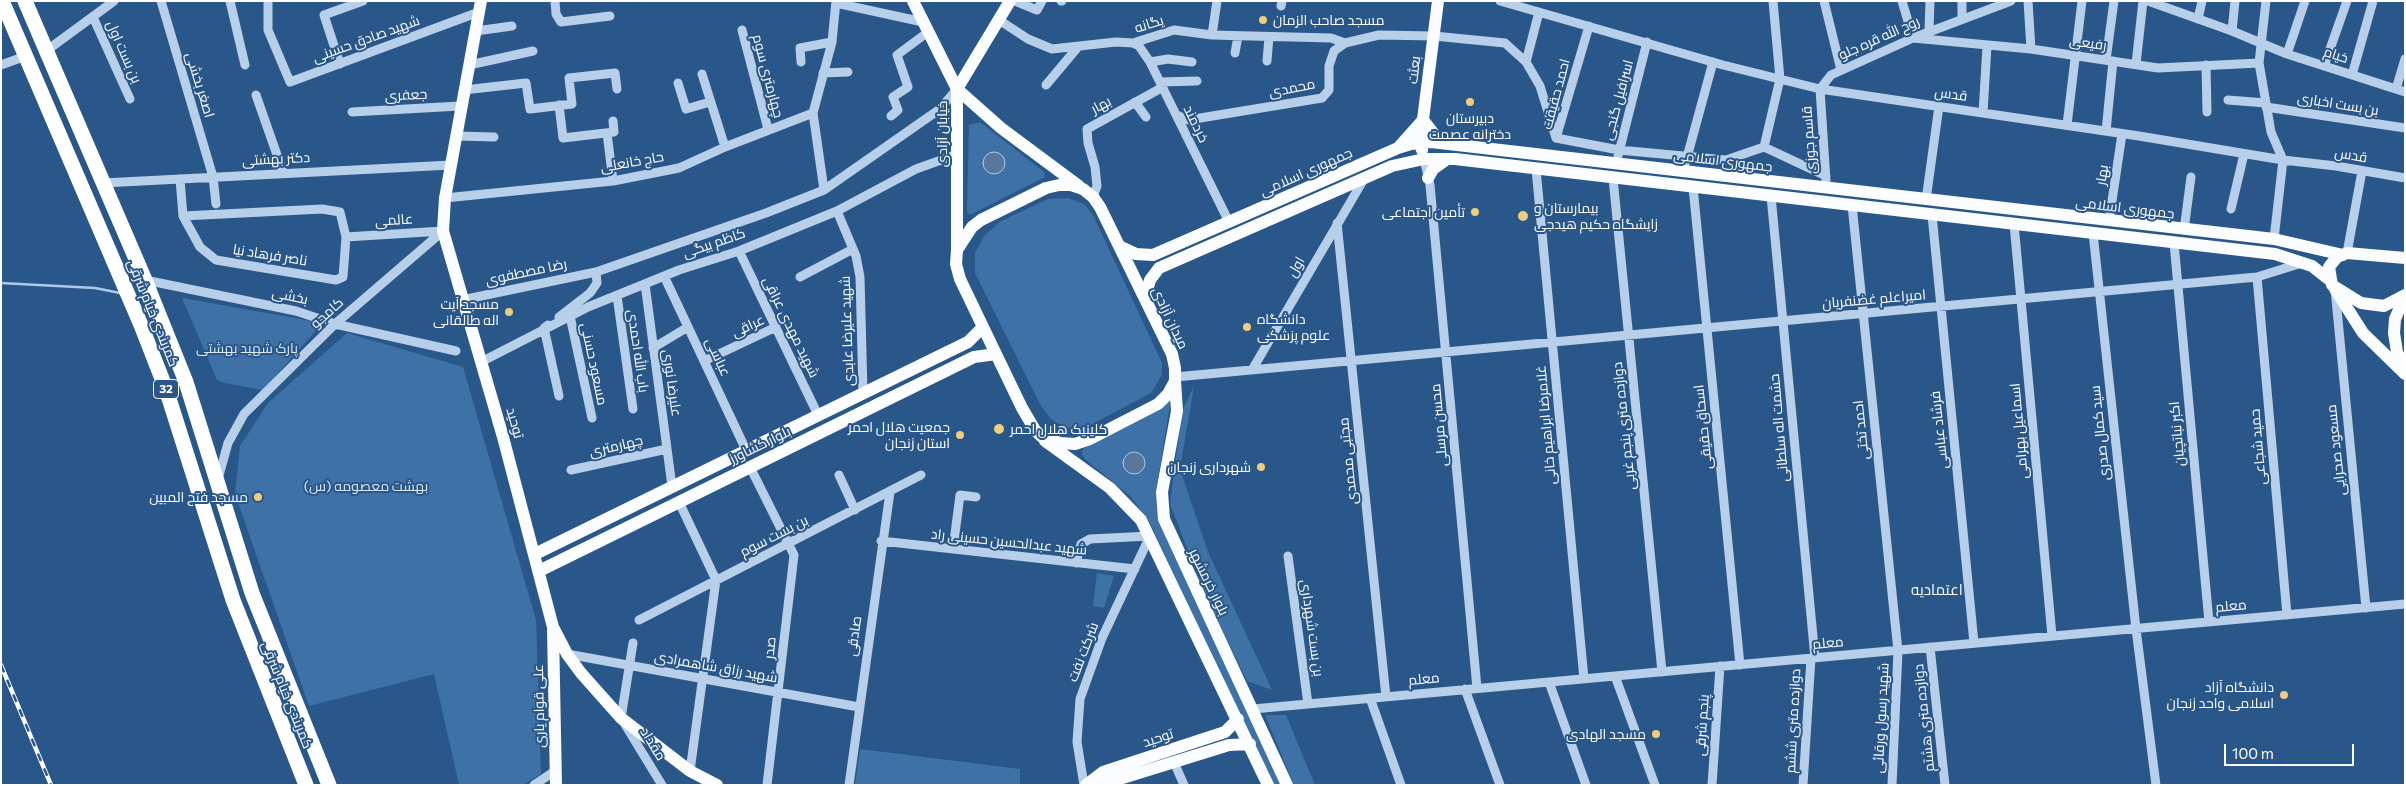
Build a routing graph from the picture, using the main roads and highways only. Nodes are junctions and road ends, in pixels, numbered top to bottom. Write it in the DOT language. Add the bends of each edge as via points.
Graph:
graph roads {
  1 [pos="25,1"];
  2 [pos="913,1"];
  3 [pos="1010,1"];
  4 [pos="1438,1"];
  5 [pos="7,3"];
  6 [pos="480,6"];
  7 [pos="957,89"];
  8 [pos="1423,120"];
  9 [pos="1420,143"];
  10 [pos="1441,143"];
  11 [pos="1468,147"];
  12 [pos="1398,148"];
  13 [pos="1447,159"];
  14 [pos="1424,160"];
  15 [pos="1466,161"];
  16 [pos="1428,178"];
  17 [pos="1088,193"];
  18 [pos="1120,247"];
  19 [pos="957,250"];
  20 [pos="2345,254"];
  21 [pos="2404,258"];
  22 [pos="2333,285"];
  23 [pos="2405,296"];
  24 [pos="1145,297"];
  25 [pos="983,327"];
  26 [pos="968,342"];
  27 [pos="996,354"];
  28 [pos="975,357"];
  29 [pos="2405,369"];
  30 [pos="2405,374"];
  31 [pos="1175,379"];
  32 [pos="1042,437"];
  33 [pos="693,476"];
  34 [pos="700,490"];
  35 [pos="554,545"];
  36 [pos="534,554"];
  37 [pos="561,560"];
  38 [pos="539,571"];
  39 [pos="553,627"];
  40 [pos="1238,719"];
  41 [pos="1227,738"];
  42 [pos="1250,744"];
  43 [pos="306,785"];
  44 [pos="329,785"];
  45 [pos="556,785"];
  46 [pos="717,785"];
  47 [pos="1085,785"];
  48 [pos="1100,785"];
  49 [pos="1268,785"];
  50 [pos="1287,785"];
  1 -- 44 [label="highway, کمربندی خیام شرقی / 32" via="186,382 256,603"];
  2 -- 7 [label="main road"];
  3 -- 7 [label="main road"];
  4 -- 8 [label="main road, بعثت"];
  5 -- 43 [label="highway, کمربندی خیام شرقی / 32" via="26,56 159,371 233,600"];
  6 -- 36 [label="main road, توحید" via="450,165 443,231"];
  7 -- 17 [label="main road, خیابان آزادی" via="1000,128"];
  7 -- 19 [label="main road, خیابان آزادی"];
  8 -- 9 [label="main road, بعثت"];
  8 -- 10 [label="main road"];
  8 -- 12 [label="main road"];
  9 -- 10 [label="main road, جمهوری اسلامی"];
  9 -- 12 [label="main road, جمهوری اسلامی"];
  9 -- 14 [label="main road"];
  10 -- 11 [label="main road, جمهوری اسلامی"];
  11 -- 15 [label="main road" via="1462,150 1461,155"];
  11 -- 20 [label="main road, جمهوری اسلامی" via="1683,172 1826,182 1926,200 2274,239"];
  12 -- 18 [label="main road, جمهوری اسلامی" via="1153,255 1136,254"];
  13 -- 14 [label="main road, جمهوری اسلامی"];
  13 -- 15 [label="main road, جمهوری اسلامی"];
  13 -- 16 [label="main road" via="1433,169"];
  14 -- 24 [label="main road, جمهوری اسلامی" via="1392,166 1159,268 1150,280"];
  15 -- 22 [label="main road, جمهوری اسلامی" via="2275,254 2312,266"];
  17 -- 18 [label="main road, میدان آزادی"];
  17 -- 19 [label="main road" via="1065,185 1046,188 982,220 964,237"];
  18 -- 24 [label="main road, میدان آزادی"];
  19 -- 25 [label="main road" via="960,279"];
  20 -- 21 [label="main road, جمهوری اسلامی"];
  20 -- 22 [label="main road" via="2332,261 2329,267"];
  22 -- 23 [label="main road" via="2370,306 2384,306"];
  22 -- 30 [label="main road" via="2363,333"];
  23 -- 29 [label="main road" via="2395,319 2394,333 2397,352"];
  24 -- 31 [label="main road, میدان آزادی" via="1172,354"];
  25 -- 26 [label="main road, بلوار کشاورز"];
  25 -- 27 [label="main road"];
  26 -- 28 [label="main road" via="975,350"];
  26 -- 33 [label="main road, بلوار کشاورز"];
  27 -- 28 [label="main road, بلوار کشاورز"];
  27 -- 32 [label="main road" via="1022,408"];
  28 -- 34 [label="main road, بلوار کشاورز"];
  31 -- 32 [label="main road" via="1168,394 1158,404 1090,439 1075,444"];
  31 -- 50 [label="main road, بلوار خرمشهر" via="1177,411 1162,492 1164,519"];
  32 -- 40 [label="main road" via="1129,505 1150,536"];
  33 -- 34 [label="main road"];
  33 -- 35 [label="main road, بلوار کشاورز"];
  34 -- 37 [label="main road, بلوار کشاورز"];
  35 -- 36 [label="main road, بلوار کشاورز"];
  35 -- 37 [label="main road" via="555,557"];
  36 -- 38 [label="main road, توحید"];
  37 -- 38 [label="main road, بلوار کشاورز"];
  38 -- 39 [label="main road, توحید"];
  39 -- 45 [label="main road, علی قوام یاری"];
  39 -- 46 [label="main road, توحید" via="581,673 621,718 690,771"];
  40 -- 41 [label="main road, توحید"];
  40 -- 42 [label="main road"];
  41 -- 42 [label="main road, توحید"];
  41 -- 47 [label="main road, توحید" via="1103,772"];
  41 -- 48 [label="main road, توحید" via="1174,762"];
  42 -- 49 [label="main road"];
}
